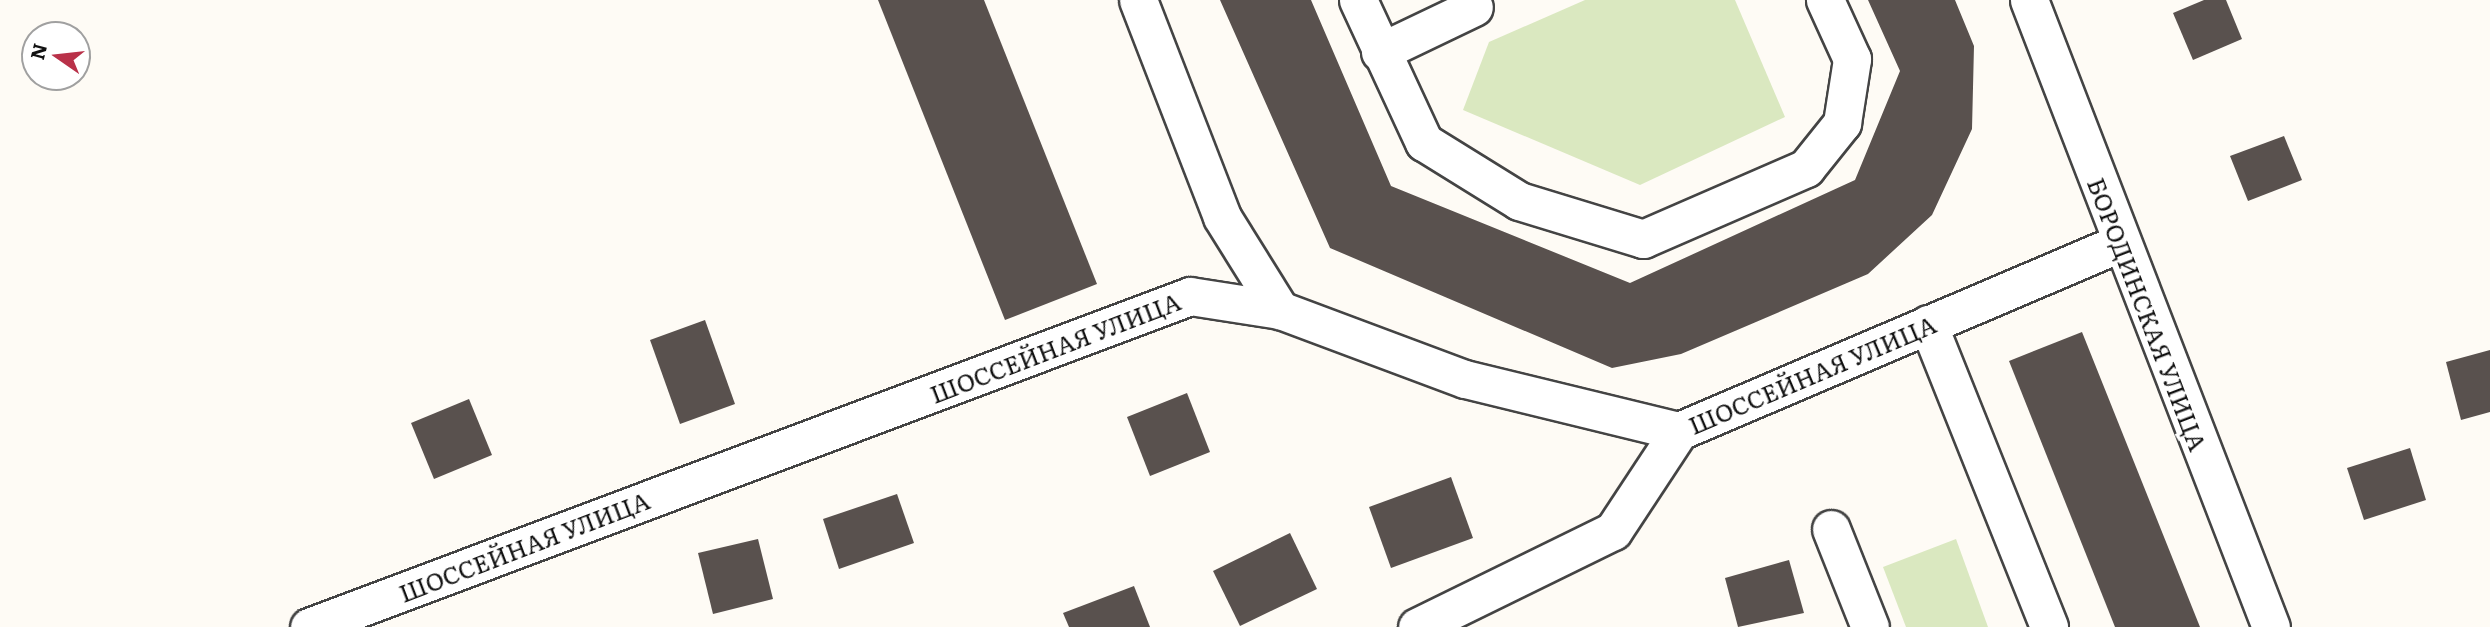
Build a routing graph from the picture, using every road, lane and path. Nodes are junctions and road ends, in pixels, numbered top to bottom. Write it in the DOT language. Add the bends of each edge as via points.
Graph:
graph roads {
  1 [pos="1138,0"];
  2 [pos="1358,0"];
  3 [pos="1825,0"];
  4 [pos="2029,0"];
  5 [pos="1478,2"];
  6 [pos="1380,52"];
  7 [pos="2120,243"];
  8 [pos="1280,310"];
  9 [pos="1928,324"];
  10 [pos="1679,431"];
  11 [pos="1831,529"];
  12 [pos="309,627"];
  13 [pos="1418,627"];
  14 [pos="1870,627"];
  15 [pos="2049,627"];
  16 [pos="2271,627"];
  1 -- 8 [label="street" via="1222,217"];
  2 -- 6 [label="street"];
  3 -- 6 [label="street" via="1852,59 1842,123 1806,168 1643,239 1519,201 1424,142"];
  4 -- 7 [label="street, БОРОДИНСКАЯ УЛИЦА"];
  5 -- 6 [label="street"];
  7 -- 9 [label="street, ШОССЕЙНАЯ УЛИЦА"];
  7 -- 16 [label="street, БОРОДИНСКАЯ УЛИЦА"];
  8 -- 10 [label="street, ШОССЕЙНАЯ УЛИЦА" via="1465,379"];
  8 -- 12 [label="street, ШОССЕЙНАЯ УЛИЦА" via="1190,296"];
  9 -- 10 [label="street, ШОССЕЙНАЯ УЛИЦА"];
  9 -- 15 [label="street"];
  10 -- 13 [label="street" via="1614,531"];
  11 -- 14 [label="street"];
}
